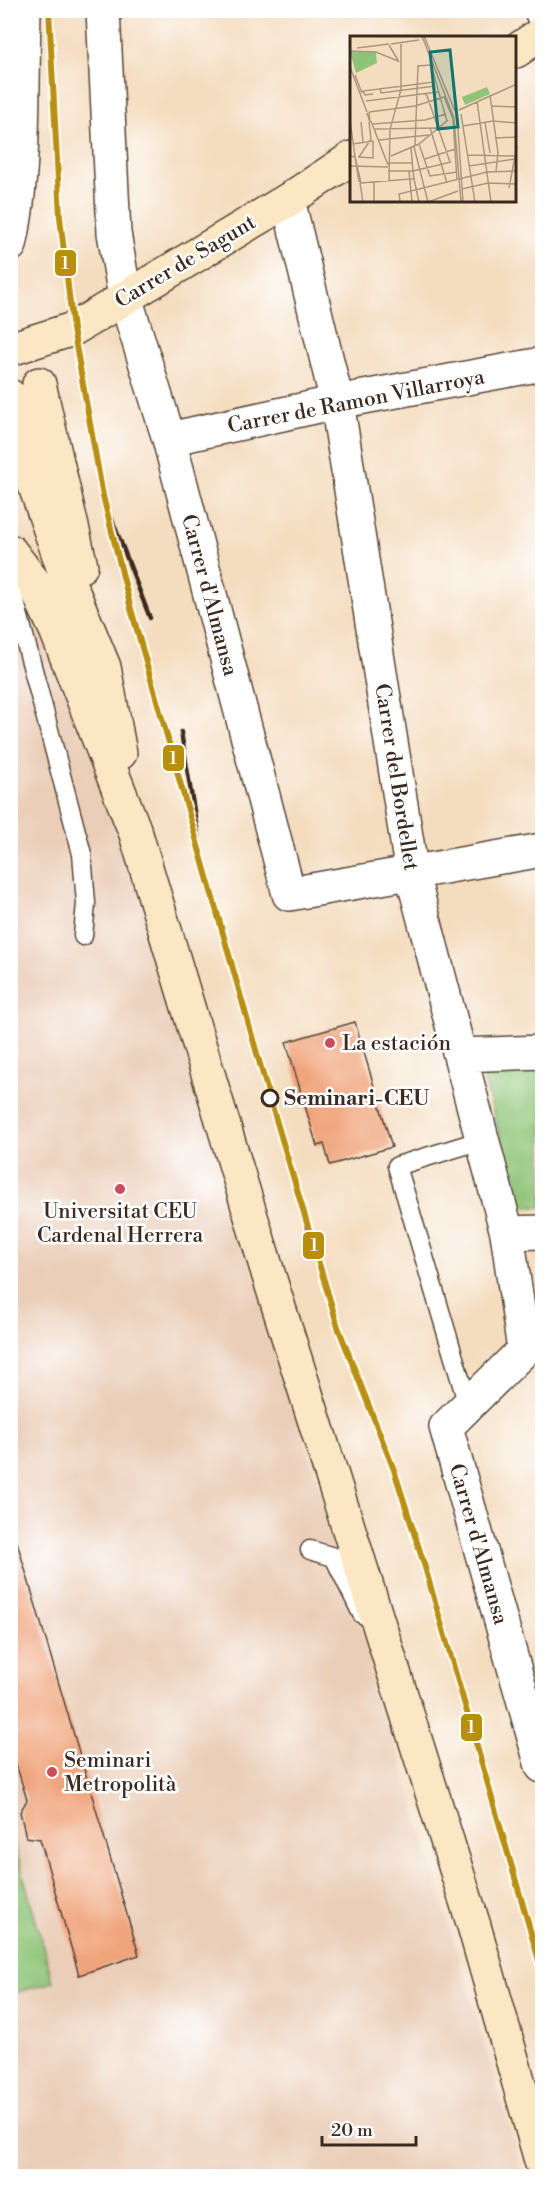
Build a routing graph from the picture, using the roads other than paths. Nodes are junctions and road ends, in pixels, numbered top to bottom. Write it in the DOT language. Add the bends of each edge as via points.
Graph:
graph roads {
  1 [pos="24,10"];
  2 [pos="103,10"];
  3 [pos="543,33"];
  4 [pos="517,50"];
  5 [pos="350,159"];
  6 [pos="288,200"];
  7 [pos="10,245"];
  8 [pos="125,297"];
  9 [pos="10,325"];
  10 [pos="64,332"];
  11 [pos="10,349"];
  12 [pos="543,364"];
  13 [pos="25,390"];
  14 [pos="337,402"];
  15 [pos="169,439"];
  16 [pos="21,453"];
  17 [pos="10,551"];
  18 [pos="10,583"];
  19 [pos="104,667"];
  20 [pos="136,834"];
  21 [pos="543,850"];
  22 [pos="412,874"];
  23 [pos="83,936"];
  24 [pos="543,1052"];
  25 [pos="459,1055"];
  26 [pos="482,1140"];
  27 [pos="543,1232"];
  28 [pos="507,1233"];
  29 [pos="533,1350"];
  30 [pos="468,1405"];
  31 [pos="310,1550"];
  32 [pos="401,1695"];
  33 [pos="543,1766"];
  34 [pos="543,2164"];
  1 -- 7 [label="street" via="15,224"];
  2 -- 8 [label="street, Carrer d'Almansa" via="114,233"];
  3 -- 4 [label="street"];
  5 -- 6 [label="street, Carrer de Sagunt"];
  6 -- 8 [label="street, Carrer de Sagunt"];
  6 -- 14 [label="street, Carrer del Bordellet"];
  8 -- 10 [label="street, Carrer de Sagunt"];
  8 -- 15 [label="street, Carrer d'Almansa"];
  9 -- 10 [label="street"];
  10 -- 11 [label="street, Carrer de Sagunt"];
  10 -- 13 [label="street" via="51,357"];
  12 -- 14 [label="street, Carrer de Ramon Villarroya"];
  13 -- 16 [label="street"];
  13 -- 19 [label="street"];
  14 -- 15 [label="street, Carrer de Ramon Villarroya"];
  14 -- 22 [label="street, Carrer del Bordellet"];
  15 -- 22 [label="street, Carrer d'Almansa" via="289,894"];
  16 -- 19 [label="street" via="64,573"];
  17 -- 20 [label="street" via="33,581 57,630"];
  18 -- 23 [label="lane" via="82,854 86,903"];
  19 -- 20 [label="street"];
  20 -- 32 [label="street"];
  21 -- 22 [label="street"];
  22 -- 25 [label="street, Carrer del Bordellet"];
  24 -- 25 [label="street"];
  25 -- 26 [label="street, Carrer del Bordellet"];
  26 -- 28 [label="street, Carrer del Bordellet"];
  26 -- 30 [label="lane" via="397,1166"];
  27 -- 28 [label="street"];
  28 -- 29 [label="street, Carrer del Bordellet"];
  29 -- 30 [label="street, Carrer d'Almansa"];
  30 -- 33 [label="street, Carrer d'Almansa" via="446,1427"];
  31 -- 32 [label="lane" via="334,1557"];
  32 -- 34 [label="street"];
}
